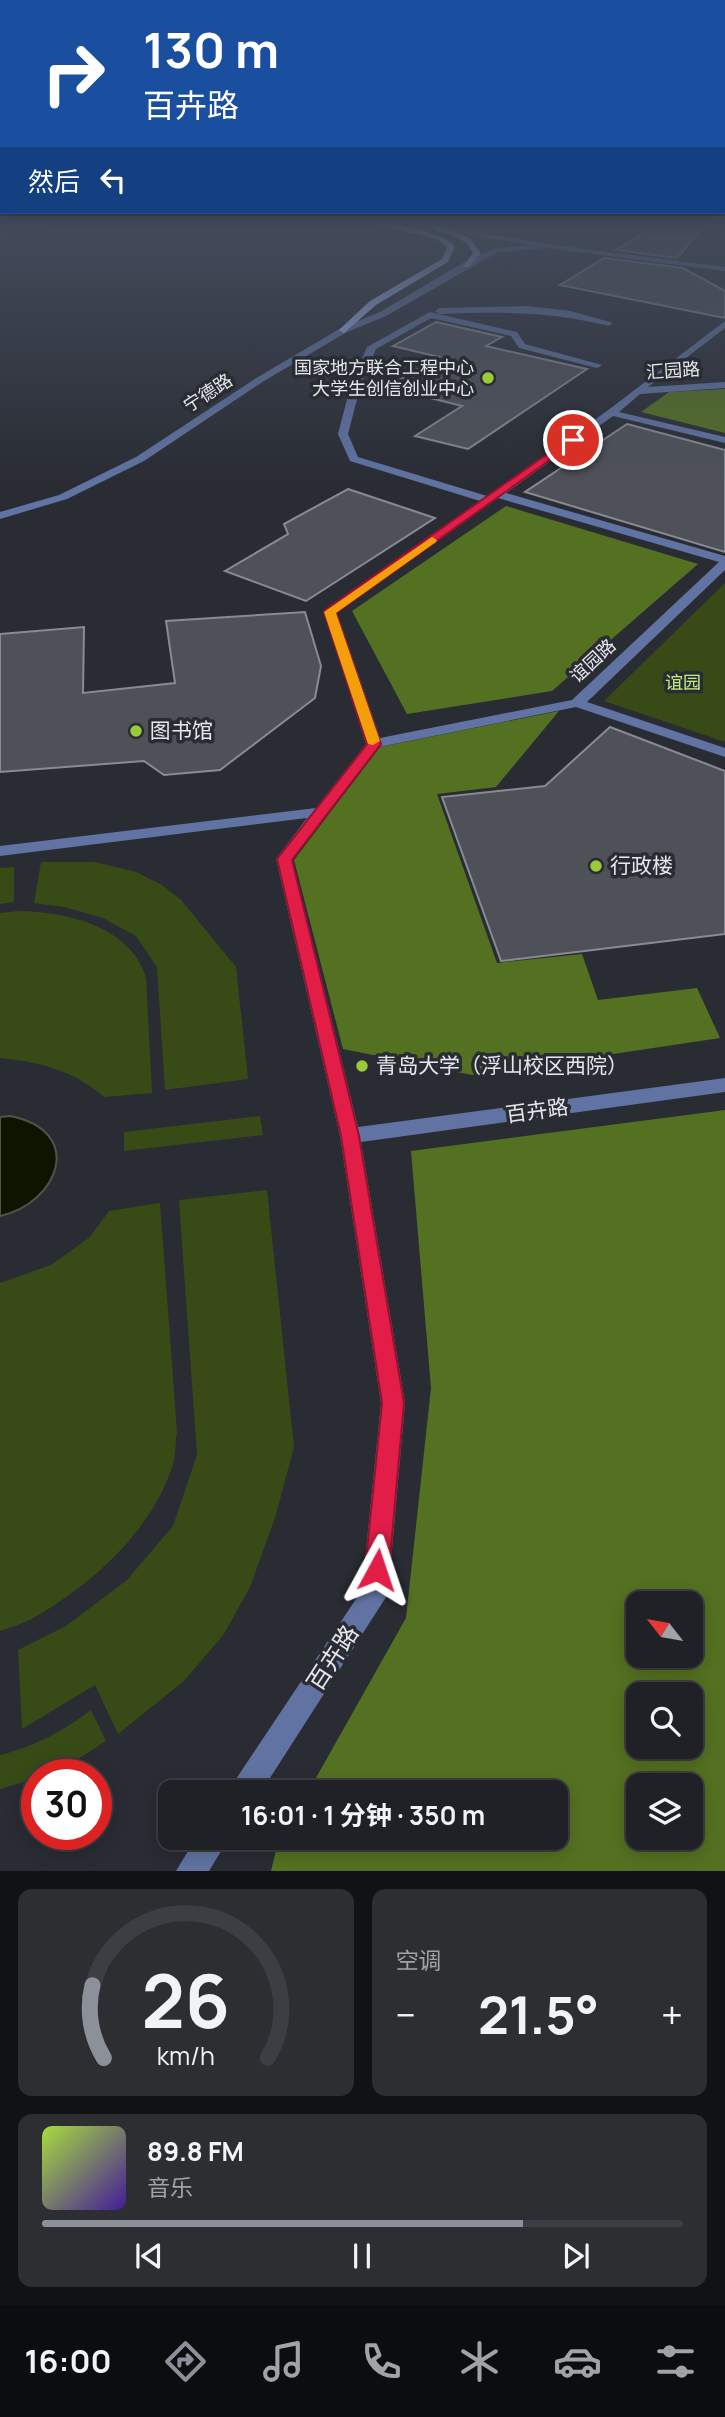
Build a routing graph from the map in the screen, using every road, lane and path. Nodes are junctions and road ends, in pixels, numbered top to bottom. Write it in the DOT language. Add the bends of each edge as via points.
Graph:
graph roads {
  1 [pos="365,310"];
  2 [pos="389,310"];
  3 [pos="441,310"];
  4 [pos="539,310"];
  5 [pos="430,315"];
  6 [pos="609,323"];
  7 [pos="725,324"];
  8 [pos="344,330"];
  9 [pos="597,365"];
  10 [pos="725,385"];
  11 [pos="637,391"];
  12 [pos="611,413"];
  13 [pos="725,440"];
  14 [pos="493,497"];
  15 [pos="0,516"];
  16 [pos="725,561"];
  17 [pos="578,703"];
  18 [pos="374,744"];
  19 [pos="725,753"];
  20 [pos="321,812"];
  21 [pos="0,851"];
  22 [pos="725,1085"];
  23 [pos="350,1136"];
  24 [pos="252,1780"];
  25 [pos="206,1850"];
  26 [pos="191,1871"];
  1 -- 8 [label="main road"];
  2 -- 8 [label="street, 宁德路"];
  3 -- 5 [label="street"];
  4 -- 6 [label="street"];
  5 -- 9 [label="street" via="514,334 522,346"];
  5 -- 14 [label="street" via="372,347 343,434 354,459"];
  7 -- 11 [label="street"];
  8 -- 15 [label="street, 宁德路" via="140,459 63,497"];
  10 -- 11 [label="street, 汇园路"];
  11 -- 12 [label="street, 汇园路"];
  12 -- 13 [label="street"];
  12 -- 14 [label="street, 汇园路"];
  14 -- 16 [label="street"];
  14 -- 18 [label="street, 汇园路" via="330,612"];
  16 -- 17 [label="street, 谊园路"];
  17 -- 18 [label="street, 谊园路"];
  17 -- 19 [label="street"];
  18 -- 20 [label="street, 百卉路"];
  20 -- 21 [label="street"];
  20 -- 23 [label="street, 百卉路" via="284,859"];
  22 -- 23 [label="street, 百卉路"];
  23 -- 24 [label="street, 百卉路" via="393,1403 375,1594"];
  25 -- 26 [label="street"];
}
